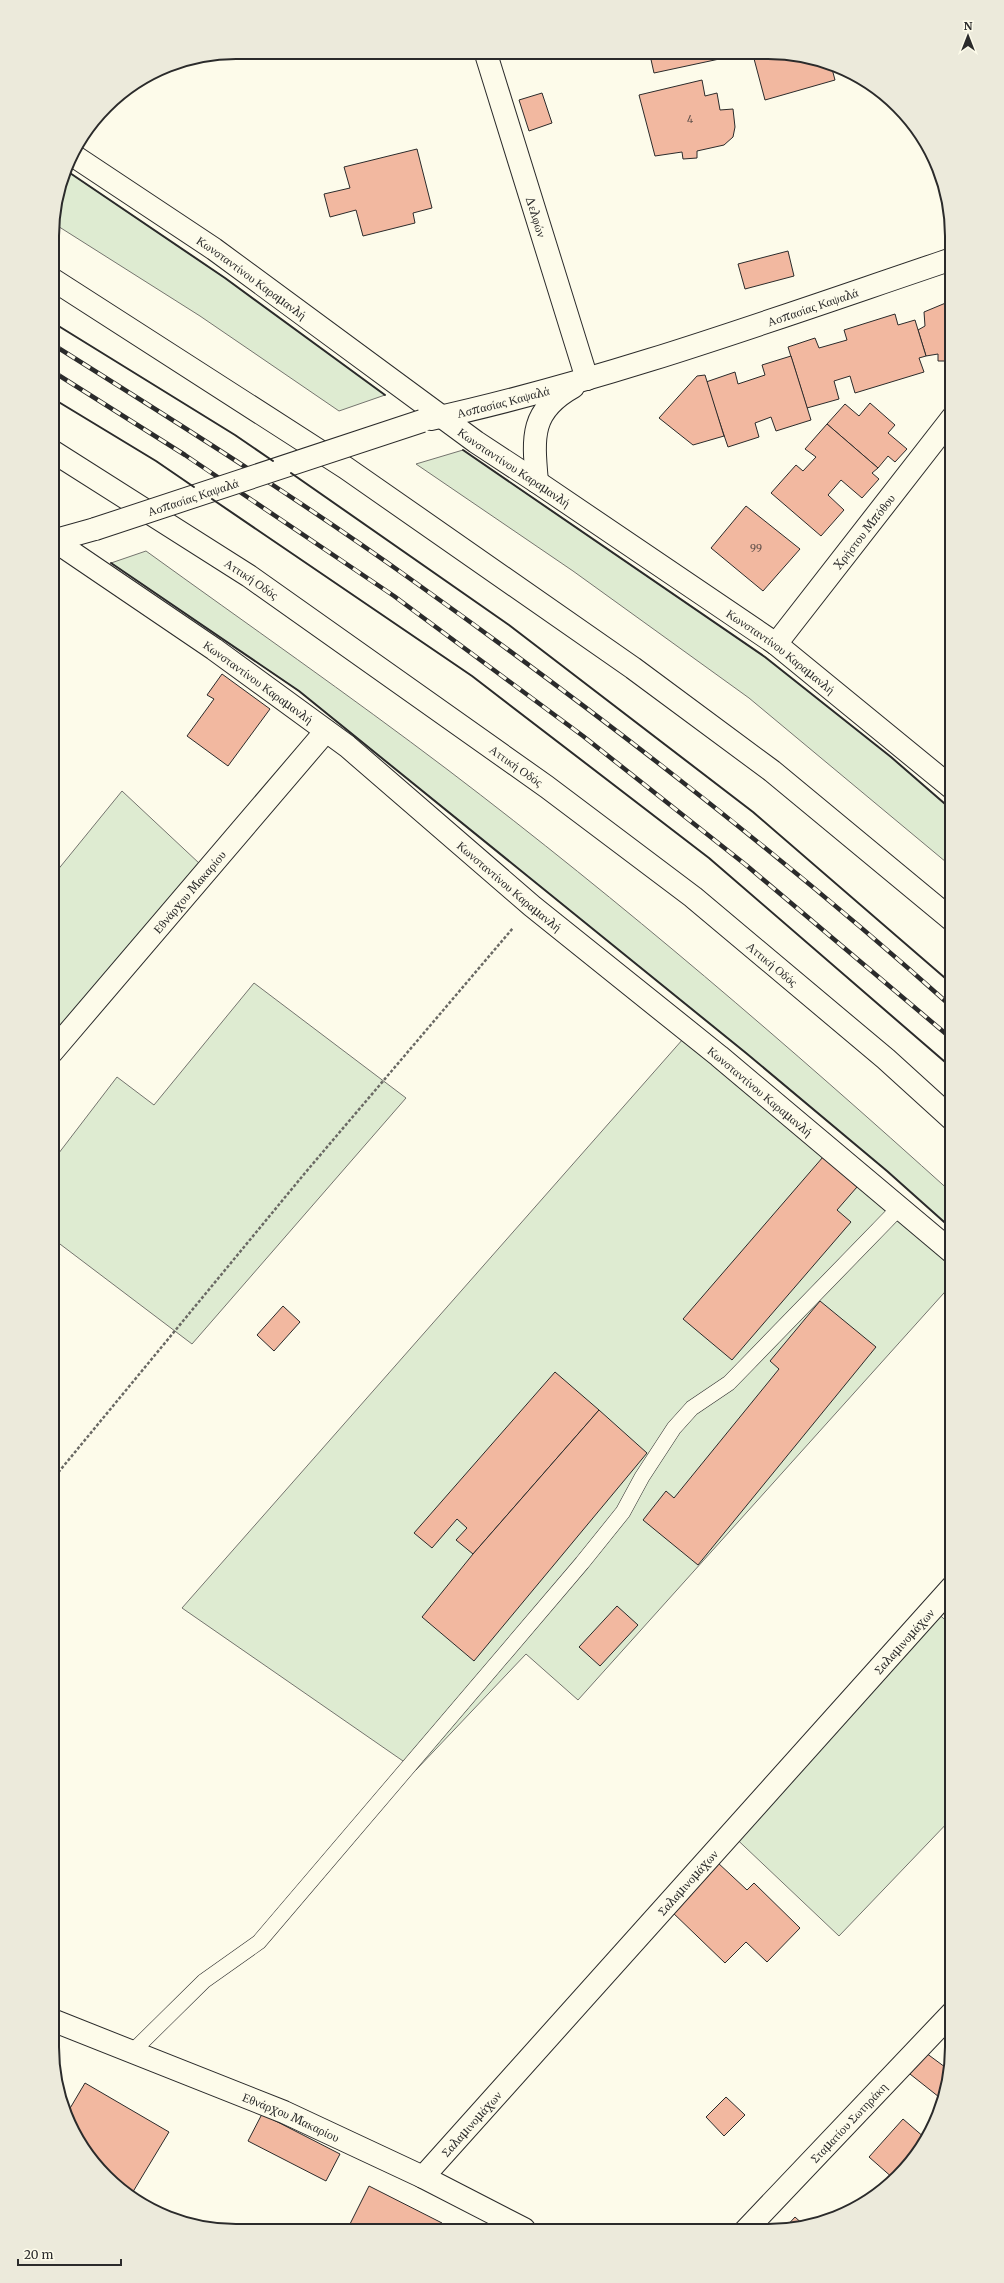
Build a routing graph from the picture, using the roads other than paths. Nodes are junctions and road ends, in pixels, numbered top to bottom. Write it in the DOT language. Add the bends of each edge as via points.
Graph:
graph roads {
  1 [pos="488,59"];
  2 [pos="77,158"];
  3 [pos="945,261"];
  4 [pos="59,284"];
  5 [pos="587,379"];
  6 [pos="431,419"];
  7 [pos="945,427"];
  8 [pos="59,455"];
  9 [pos="538,482"];
  10 [pos="59,538"];
  11 [pos="59,544"];
  12 [pos="776,644"];
  13 [pos="326,731"];
  14 [pos="945,782"];
  15 [pos="945,914"];
  16 [pos="59,1044"];
  17 [pos="945,1113"];
  18 [pos="900,1207"];
  19 [pos="945,1246"];
  20 [pos="945,1595"];
  21 [pos="945,2020"];
  22 [pos="59,2023"];
  23 [pos="133,2051"];
  24 [pos="423,2177"];
  25 [pos="513,2224"];
  26 [pos="752,2224"];
  1 -- 5 [label="main road, Δελφών"];
  2 -- 6 [label="main road, Κωνσταντίνου Καραμανλή" via="214,249"];
  3 -- 5 [label="main road, Ασπασίας Καψαλά"];
  4 -- 15 [label="main road" via="346,468 633,668 772,771"];
  5 -- 6 [label="main road, Ασπασίας Καψαλά"];
  5 -- 9 [label="main road" via="557,396 539,419 534,444"];
  6 -- 9 [label="main road, Κωνσταντίνου Καραμανλή"];
  6 -- 10 [label="main road, Ασπασίας Καψαλά, bridge"];
  7 -- 12 [label="main road, Χρήστου Μπόθου"];
  8 -- 17 [label="main road, Αττική Οδός" via="249,576 547,787 693,897 886,1059"];
  9 -- 12 [label="main road, Κωνσταντίνου Καραμανλή"];
  11 -- 13 [label="main road, Κωνσταντίνου Καραμανλή" via="214,649"];
  12 -- 14 [label="main road, Κωνσταντίνου Καραμανλή"];
  13 -- 16 [label="main road, Εθνάρχου Μακαρίου"];
  13 -- 18 [label="main road, Κωνσταντίνου Καραμανλή" via="381,773 532,906 719,1056"];
  18 -- 19 [label="main road, Κωνσταντίνου Καραμανλή"];
  18 -- 23 [label="lane" via="728,1382 692,1408 674,1428 642,1476 623,1512 260,1942 204,1981"];
  20 -- 24 [label="main road, Σαλαμινομάχων"];
  21 -- 26 [label="main road, Σταματίου Σωτηράκη"];
  22 -- 23 [label="main road, Εθνάρχου Μακαρίου"];
  23 -- 24 [label="main road, Εθνάρχου Μακαρίου" via="284,2112"];
  24 -- 25 [label="main road, Εθνάρχου Μακαρίου"];
}
